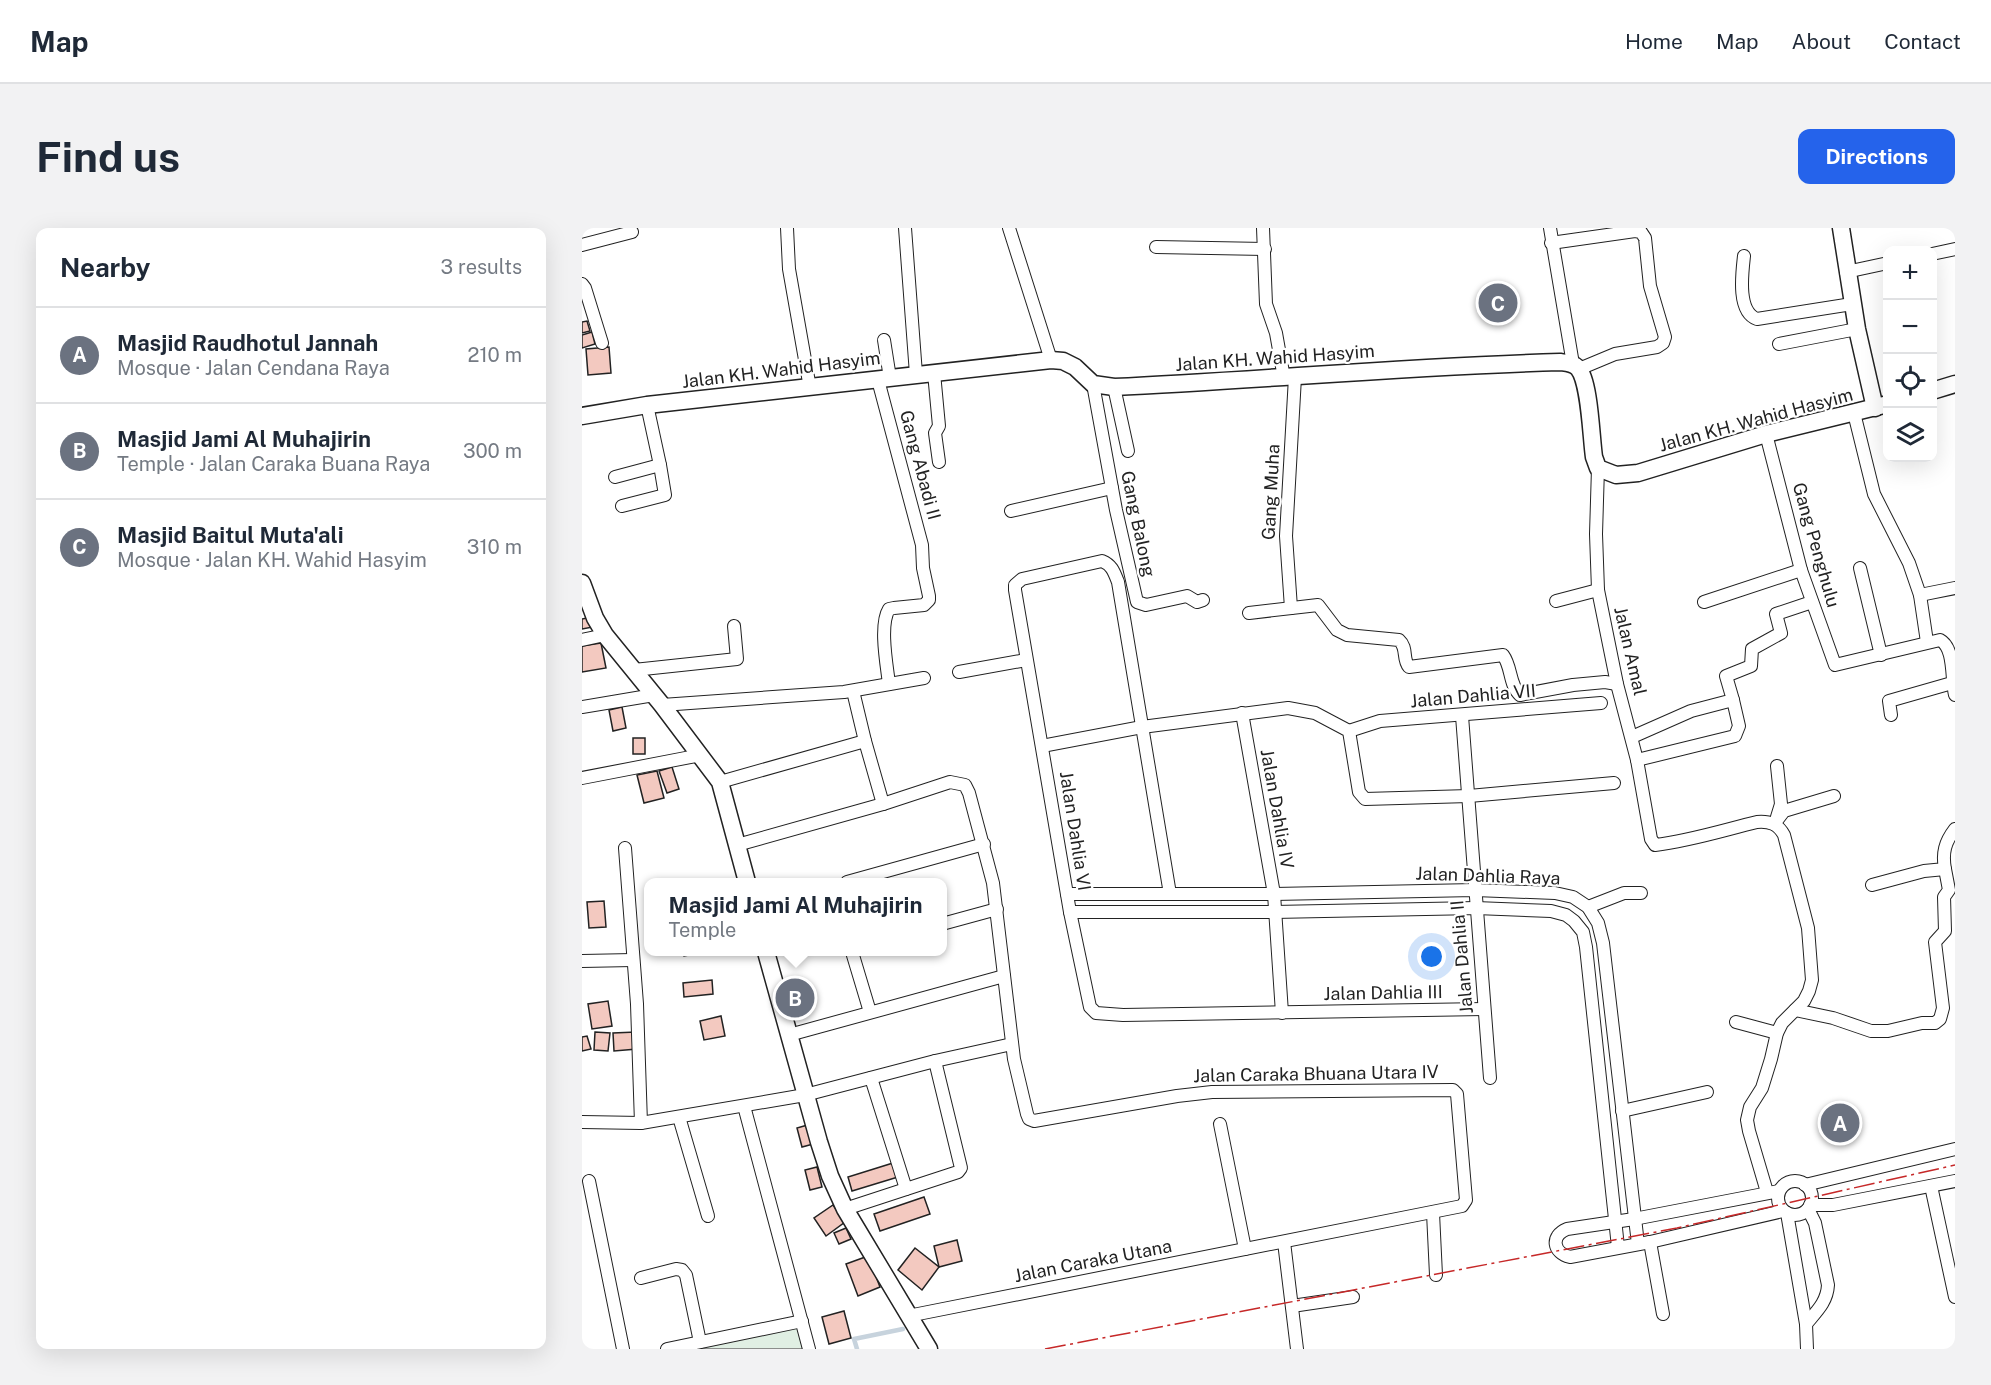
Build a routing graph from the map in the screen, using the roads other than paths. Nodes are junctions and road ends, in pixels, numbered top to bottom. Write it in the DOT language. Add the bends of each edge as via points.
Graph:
graph roads {
  1 [pos="787,228"];
  2 [pos="906,228"];
  3 [pos="1009,228"];
  4 [pos="1263,228"];
  5 [pos="1550,228"];
  6 [pos="1841,228"];
  7 [pos="632,232"];
  8 [pos="1551,243"];
  9 [pos="582,245"];
  10 [pos="1156,248"];
  11 [pos="1265,249"];
  12 [pos="1955,249"];
  13 [pos="1937,253"];
  14 [pos="1744,256"];
  15 [pos="1883,264"];
  16 [pos="1846,272"];
  17 [pos="582,284"];
  18 [pos="1852,304"];
  19 [pos="1857,329"];
  20 [pos="884,340"];
  21 [pos="602,343"];
  22 [pos="1779,344"];
  23 [pos="1051,360"];
  24 [pos="1576,366"];
  25 [pos="916,374"];
  26 [pos="934,374"];
  27 [pos="1290,378"];
  28 [pos="884,379"];
  29 [pos="1093,384"];
  30 [pos="1955,384"];
  31 [pos="1113,387"];
  32 [pos="810,388"];
  33 [pos="1937,389"];
  34 [pos="647,405"];
  35 [pos="1881,406"];
  36 [pos="1854,413"];
  37 [pos="582,416"];
  38 [pos="1766,434"];
  39 [pos="1128,451"];
  40 [pos="939,462"];
  41 [pos="660,465"];
  42 [pos="1598,468"];
  43 [pos="615,477"];
  44 [pos="1112,488"];
  45 [pos="622,506"];
  46 [pos="1011,511"];
  47 [pos="1860,568"];
  48 [pos="1801,570"];
  49 [pos="582,583"];
  50 [pos="1955,588"];
  51 [pos="1598,590"];
  52 [pos="1920,595"];
  53 [pos="1203,600"];
  54 [pos="1556,601"];
  55 [pos="1704,602"];
  56 [pos="1812,602"];
  57 [pos="1291,608"];
  58 [pos="1249,613"];
  59 [pos="734,626"];
  60 [pos="604,635"];
  61 [pos="582,640"];
  62 [pos="1927,642"];
  63 [pos="1881,654"];
  64 [pos="1026,660"];
  65 [pos="1954,669"];
  66 [pos="634,670"];
  67 [pos="959,672"];
  68 [pos="924,678"];
  69 [pos="889,684"];
  70 [pos="1617,684"];
  71 [pos="1953,689"];
  72 [pos="853,691"];
  73 [pos="658,700"];
  74 [pos="1733,700"];
  75 [pos="1601,703"];
  76 [pos="582,707"];
  77 [pos="1242,713"];
  78 [pos="1891,715"];
  79 [pos="1462,716"];
  80 [pos="1142,727"];
  81 [pos="1349,731"];
  82 [pos="1632,737"];
  83 [pos="865,741"];
  84 [pos="1042,746"];
  85 [pos="701,754"];
  86 [pos="1637,760"];
  87 [pos="1777,766"];
  88 [pos="582,778"];
  89 [pos="720,782"];
  90 [pos="1614,783"];
  91 [pos="1469,796"];
  92 [pos="1834,796"];
  93 [pos="883,804"];
  94 [pos="1774,824"];
  95 [pos="1955,829"];
  96 [pos="984,844"];
  97 [pos="737,845"];
  98 [pos="625,848"];
  99 [pos="1945,869"];
  100 [pos="746,878"];
  101 [pos="861,878"];
  102 [pos="1872,885"];
  103 [pos="1475,890"];
  104 [pos="1641,893"];
  105 [pos="1067,894"];
  106 [pos="1170,894"];
  107 [pos="1274,894"];
  108 [pos="1587,907"];
  109 [pos="1476,908"];
  110 [pos="997,909"];
  111 [pos="1070,912"];
  112 [pos="1274,912"];
  113 [pos="947,923"];
  114 [pos="767,956"];
  115 [pos="853,956"];
  116 [pos="633,960"];
  117 [pos="582,961"];
  118 [pos="1004,976"];
  119 [pos="1090,1007"];
  120 [pos="1484,1009"];
  121 [pos="1795,1010"];
  122 [pos="870,1012"];
  123 [pos="1282,1013"];
  124 [pos="1736,1022"];
  125 [pos="1777,1033"];
  126 [pos="789,1035"];
  127 [pos="1012,1044"];
  128 [pos="935,1061"];
  129 [pos="871,1078"];
  130 [pos="1490,1078"];
  131 [pos="1707,1092"];
  132 [pos="805,1095"];
  133 [pos="744,1106"];
  134 [pos="1622,1111"];
  135 [pos="679,1117"];
  136 [pos="582,1122"];
  137 [pos="642,1123"];
  138 [pos="1220,1124"];
  139 [pos="1955,1149"];
  140 [pos="589,1181"];
  141 [pos="1955,1181"];
  142 [pos="1805,1185"];
  143 [pos="1931,1186"];
  144 [pos="906,1189"];
  145 [pos="1773,1192"];
  146 [pos="1809,1207"];
  147 [pos="845,1209"];
  148 [pos="1785,1212"];
  149 [pos="1433,1213"];
  150 [pos="708,1216"];
  151 [pos="1634,1219"];
  152 [pos="1614,1222"];
  153 [pos="1284,1242"];
  154 [pos="1644,1243"];
  155 [pos="1618,1247"];
  156 [pos="1245,1249"];
  157 [pos="1436,1275"];
  158 [pos="640,1278"];
  159 [pos="1955,1297"];
  160 [pos="1353,1298"];
  161 [pos="1292,1306"];
  162 [pos="1663,1314"];
  163 [pos="911,1320"];
  164 [pos="802,1321"];
  165 [pos="1806,1324"];
  166 [pos="700,1342"];
  167 [pos="926,1345"];
  168 [pos="623,1349"];
  169 [pos="667,1349"];
  170 [pos="809,1349"];
  171 [pos="1297,1349"];
  172 [pos="1807,1349"];
  1 -- 32 [label="street" via="789,270"];
  2 -- 25 [label="street"];
  3 -- 23 [label="street"];
  4 -- 11 [label="street, Gang Muha"];
  5 -- 8 [label="street"];
  6 -- 16 [label="street"];
  7 -- 9 [label="street"];
  8 -- 24 [label="street"];
  8 -- 24 [label="street" via="1641,232 1647,246 1654,304 1664,329 1663,343 1657,347 1614,354"];
  10 -- 11 [label="street"];
  11 -- 27 [label="street, Gang Muha" via="1266,304"];
  12 -- 13 [label="street"];
  14 -- 18 [label="street" via="1741,278 1745,308 1750,316 1757,319"];
  15 -- 16 [label="street"];
  16 -- 18 [label="street"];
  17 -- 21 [label="street"];
  18 -- 19 [label="street"];
  19 -- 22 [label="street"];
  19 -- 35 [label="street"];
  20 -- 28 [label="street, Gang Abadi II"];
  23 -- 26 [label="street, Jalan KH. Wahid Hasyim"];
  23 -- 29 [label="street, Jalan KH. Wahid Hasyim" via="1075,367"];
  24 -- 27 [label="street, Jalan KH. Wahid Hasyim" via="1453,366"];
  24 -- 42 [label="street" via="1586,386"];
  25 -- 26 [label="street, Jalan KH. Wahid Hasyim"];
  25 -- 28 [label="street, Jalan KH. Wahid Hasyim"];
  26 -- 40 [label="street"];
  27 -- 31 [label="street, Jalan KH. Wahid Hasyim"];
  27 -- 57 [label="street, Gang Muha" via="1286,536"];
  28 -- 32 [label="street, Jalan KH. Wahid Hasyim"];
  28 -- 69 [label="street, Gang Abadi II" via="922,545 929,596 924,605 889,609 886,614"];
  29 -- 31 [label="street, Jalan KH. Wahid Hasyim"];
  29 -- 44 [label="street, Gang Balong"];
  30 -- 33 [label="street"];
  31 -- 39 [label="street"];
  32 -- 34 [label="street, Jalan KH. Wahid Hasyim"];
  34 -- 37 [label="street, Jalan KH. Wahid Hasyim"];
  34 -- 41 [label="street"];
  35 -- 36 [label="street, Jalan KH. Wahid Hasyim"];
  36 -- 38 [label="street, Jalan KH. Wahid Hasyim"];
  36 -- 52 [label="street" via="1874,494 1909,563"];
  38 -- 42 [label="street, Jalan KH. Wahid Hasyim" via="1638,473 1616,475"];
  38 -- 48 [label="street, Gang Penghulu"];
  41 -- 43 [label="street"];
  41 -- 45 [label="street" via="665,495"];
  42 -- 51 [label="street, Jalan Amal"];
  44 -- 46 [label="street"];
  44 -- 53 [label="street, Gang Balong" via="1137,602 1146,605 1187,596 1197,602"];
  47 -- 63 [label="street"];
  48 -- 55 [label="street"];
  48 -- 56 [label="street, Gang Penghulu"];
  49 -- 60 [label="street"];
  50 -- 52 [label="street"];
  51 -- 54 [label="street"];
  51 -- 70 [label="street, Jalan Amal"];
  52 -- 62 [label="street"];
  56 -- 63 [label="street, Gang Penghulu" via="1835,665"];
  56 -- 74 [label="street" via="1776,614 1781,633 1752,649 1751,666 1726,676"];
  57 -- 58 [label="street"];
  57 -- 70 [label="street" via="1318,604 1337,630 1347,636 1399,640 1409,667 1503,655 1514,687 1521,695 1573,685"];
  59 -- 66 [label="street" via="737,659"];
  60 -- 61 [label="street"];
  60 -- 66 [label="street"];
  62 -- 63 [label="street"];
  62 -- 65 [label="street" via="1940,640 1948,645"];
  64 -- 67 [label="street"];
  64 -- 80 [label="street, Jalan Dahlia VI" via="1015,585 1022,579 1102,561 1108,563 1118,582"];
  64 -- 84 [label="street, Jalan Dahlia VI"];
  65 -- 71 [label="street"];
  66 -- 73 [label="street"];
  68 -- 69 [label="street"];
  69 -- 72 [label="street"];
  70 -- 82 [label="street, Jalan Amal"];
  71 -- 78 [label="street" via="1889,701"];
  72 -- 73 [label="street"];
  72 -- 83 [label="street"];
  73 -- 76 [label="street"];
  73 -- 85 [label="street"];
  74 -- 82 [label="street" via="1691,711"];
  74 -- 86 [label="street" via="1739,726 1731,739"];
  75 -- 79 [label="street, Jalan Dahlia VII"];
  77 -- 80 [label="street"];
  77 -- 81 [label="street" via="1306,710"];
  77 -- 107 [label="street, Jalan Dahlia IV"];
  79 -- 81 [label="street, Jalan Dahlia VII" via="1380,722"];
  79 -- 91 [label="street, Jalan Dahlia II"];
  80 -- 84 [label="street"];
  80 -- 106 [label="street"];
  81 -- 91 [label="street" via="1359,792 1365,799"];
  82 -- 86 [label="street, Jalan Amal"];
  83 -- 89 [label="street"];
  83 -- 93 [label="street"];
  84 -- 105 [label="street, Jalan Dahlia VI"];
  85 -- 88 [label="street"];
  85 -- 89 [label="street"];
  86 -- 94 [label="street, Jalan Amal" via="1655,845 1757,822"];
  87 -- 94 [label="street" via="1781,804"];
  89 -- 97 [label="street"];
  90 -- 91 [label="street"];
  91 -- 103 [label="street, Jalan Dahlia II"];
  92 -- 94 [label="street" via="1784,812"];
  93 -- 96 [label="street" via="950,782 965,785"];
  93 -- 97 [label="street"];
  94 -- 121 [label="street" via="1784,835 1808,928 1812,980 1804,1001"];
  95 -- 99 [label="street" via="1944,849"];
  96 -- 101 [label="street"];
  96 -- 110 [label="street"];
  97 -- 100 [label="street"];
  98 -- 116 [label="street"];
  99 -- 102 [label="street"];
  99 -- 121 [label="street" via="1949,890 1944,897 1945,931 1935,942 1940,1019 1935,1023 1871,1031"];
  103 -- 107 [label="street, Jalan Dahlia Raya"];
  103 -- 108 [label="street, Jalan Dahlia Raya" via="1555,893 1573,897"];
  103 -- 109 [label="street, Jalan Dahlia II"];
  104 -- 108 [label="street" via="1624,893"];
  105 -- 106 [label="street, Jalan Dahlia Raya"];
  105 -- 111 [label="street, Jalan Dahlia VI"];
  106 -- 107 [label="street, Jalan Dahlia Raya"];
  107 -- 112 [label="street, Jalan Dahlia IV"];
  108 -- 134 [label="street" via="1599,923 1604,943"];
  109 -- 112 [label="street, Jalan Dahlia Raya"];
  109 -- 120 [label="street, Jalan Dahlia II"];
  109 -- 152 [label="street, Jalan Dahlia Raya" via="1551,911 1566,915 1583,932"];
  110 -- 113 [label="street"];
  110 -- 118 [label="street"];
  111 -- 112 [label="street, Jalan Dahlia Raya"];
  111 -- 119 [label="street, Jalan Dahlia VI"];
  112 -- 123 [label="street"];
  114 -- 126 [label="street"];
  115 -- 122 [label="street"];
  116 -- 117 [label="street"];
  116 -- 137 [label="street"];
  118 -- 122 [label="street"];
  118 -- 127 [label="street"];
  119 -- 123 [label="street, Jalan Dahlia III" via="1096,1013 1123,1015"];
  120 -- 123 [label="street, Jalan Dahlia III"];
  120 -- 130 [label="street, Jalan Dahlia II"];
  121 -- 125 [label="street"];
  122 -- 126 [label="street"];
  124 -- 125 [label="street"];
  125 -- 145 [label="street" via="1762,1088 1747,1120"];
  126 -- 132 [label="street"];
  127 -- 128 [label="street"];
  127 -- 149 [label="street, Jalan Caraka Bhuana Utara IV" via="1027,1114 1034,1121 1212,1092 1453,1090 1459,1098 1466,1200 1462,1206"];
  128 -- 129 [label="street"];
  128 -- 144 [label="street" via="962,1168"];
  129 -- 132 [label="street"];
  129 -- 144 [label="street"];
  131 -- 134 [label="street"];
  132 -- 133 [label="street"];
  132 -- 147 [label="street" via="830,1176"];
  133 -- 135 [label="street"];
  133 -- 164 [label="street"];
  134 -- 151 [label="street"];
  135 -- 137 [label="street"];
  135 -- 150 [label="street"];
  136 -- 137 [label="street"];
  138 -- 156 [label="street"];
  139 -- 142 [label="street"];
  140 -- 168 [label="street"];
  141 -- 143 [label="street"];
  142 -- 145 [label="street" via="1788,1182"];
  142 -- 146 [label="street" via="1812,1196"];
  143 -- 146 [label="street"];
  143 -- 159 [label="street"];
  144 -- 147 [label="street"];
  145 -- 148 [label="street"];
  145 -- 151 [label="street"];
  146 -- 148 [label="street" via="1798,1215"];
  146 -- 165 [label="street" via="1828,1285 1824,1303"];
  147 -- 163 [label="street"];
  148 -- 154 [label="street"];
  148 -- 165 [label="street"];
  149 -- 153 [label="street, Jalan Caraka Bhuana Utara IV"];
  149 -- 157 [label="street"];
  151 -- 152 [label="street"];
  151 -- 154 [label="street"];
  152 -- 155 [label="street, Jalan Dahlia Raya"];
  152 -- 155 [label="street" via="1560,1232 1556,1248 1570,1257"];
  153 -- 156 [label="street, Jalan Caraka Utana"];
  153 -- 161 [label="street"];
  154 -- 155 [label="street"];
  154 -- 162 [label="street"];
  156 -- 163 [label="street, Jalan Caraka Utana"];
  158 -- 166 [label="street" via="682,1270"];
  160 -- 161 [label="street"];
  161 -- 171 [label="street"];
  163 -- 167 [label="street"];
  164 -- 166 [label="street"];
  164 -- 170 [label="street"];
  165 -- 172 [label="street"];
  166 -- 169 [label="street"];
}
